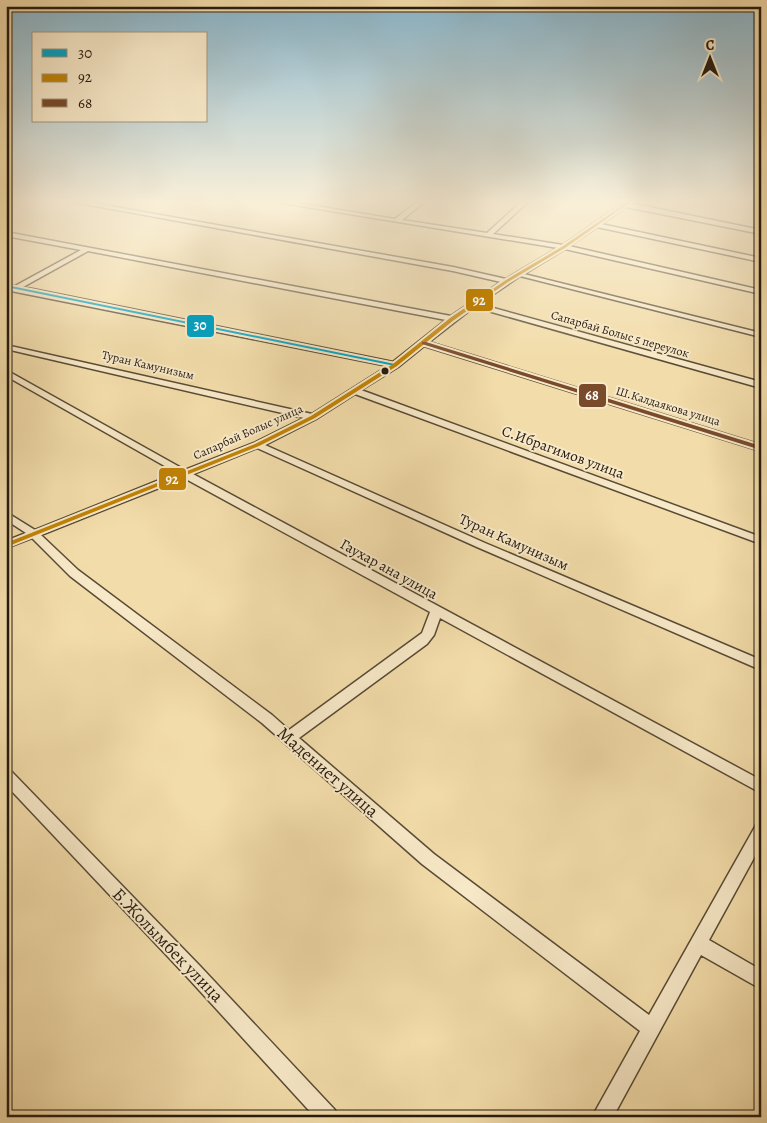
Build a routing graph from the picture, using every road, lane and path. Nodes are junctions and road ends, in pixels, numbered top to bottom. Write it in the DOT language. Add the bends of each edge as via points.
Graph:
graph roads {
  1 [pos="77,254"];
  2 [pos="115,254"];
  3 [pos="371,254"];
  4 [pos="551,254"];
  5 [pos="596,254"];
  6 [pos="735,254"];
  7 [pos="761,260"];
  8 [pos="518,274"];
  9 [pos="507,281"];
  10 [pos="6,286"];
  11 [pos="16,288"];
  12 [pos="761,292"];
  13 [pos="6,293"];
  14 [pos="474,305"];
  15 [pos="452,319"];
  16 [pos="761,335"];
  17 [pos="424,343"];
  18 [pos="6,347"];
  19 [pos="395,365"];
  20 [pos="6,372"];
  21 [pos="761,385"];
  22 [pos="354,391"];
  23 [pos="313,417"];
  24 [pos="256,445"];
  25 [pos="761,448"];
  26 [pos="184,474"];
  27 [pos="6,515"];
  28 [pos="34,534"];
  29 [pos="761,541"];
  30 [pos="6,545"];
  31 [pos="436,612"];
  32 [pos="761,666"];
  33 [pos="289,738"];
  34 [pos="6,775"];
  35 [pos="761,787"];
  36 [pos="761,830"];
  37 [pos="699,944"];
  38 [pos="761,980"];
  39 [pos="651,1028"];
  40 [pos="602,1116"];
  41 [pos="328,1117"];
  1 -- 11 [label="street"];
  2 -- 15 [label="street"];
  3 -- 9 [label="street"];
  4 -- 8 [label="street, Сапарбай Болыс улица"];
  5 -- 12 [label="street"];
  6 -- 7 [label="street"];
  8 -- 9 [label="street, Сапарбай Болыс улица"];
  8 -- 16 [label="street"];
  9 -- 14 [label="street, Сапарбай Болыс улица"];
  10 -- 11 [label="street"];
  11 -- 13 [label="street"];
  11 -- 19 [label="street"];
  14 -- 15 [label="street, Сапарбай Болыс улица"];
  14 -- 21 [label="street, Сапарбай Болыс 5 переулок"];
  15 -- 17 [label="street, Сапарбай Болыс улица"];
  17 -- 19 [label="street, Сапарбай Болыс улица"];
  17 -- 25 [label="street, Ш.Калдаякова улица"];
  18 -- 23 [label="street, Туран Камунизым"];
  19 -- 22 [label="street, Сапарбай Болыс улица"];
  20 -- 26 [label="street, Гаухар ана улица"];
  22 -- 23 [label="street, Сапарбай Болыс улица"];
  22 -- 29 [label="street, С.Ибрагимов улица"];
  23 -- 24 [label="street, Сапарбай Болыс улица"];
  24 -- 26 [label="street, Сапарбай Болыс улица"];
  24 -- 32 [label="street, Туран Камунизым"];
  26 -- 28 [label="street, Сапарбай Болыс улица"];
  26 -- 31 [label="street, Гаухар ана улица"];
  27 -- 28 [label="street, Мадениет улица"];
  28 -- 30 [label="street, Сапарбай Болыс улица"];
  28 -- 33 [label="street, Мадениет улица" via="74,573"];
  31 -- 33 [label="street" via="423,641"];
  31 -- 35 [label="street, Гаухар ана улица"];
  33 -- 39 [label="street, Мадениет улица" via="428,859"];
  34 -- 41 [label="street, Б.Жолымбек улица"];
  36 -- 37 [label="street"];
  37 -- 38 [label="street"];
  37 -- 39 [label="street"];
  39 -- 40 [label="street"];
}
